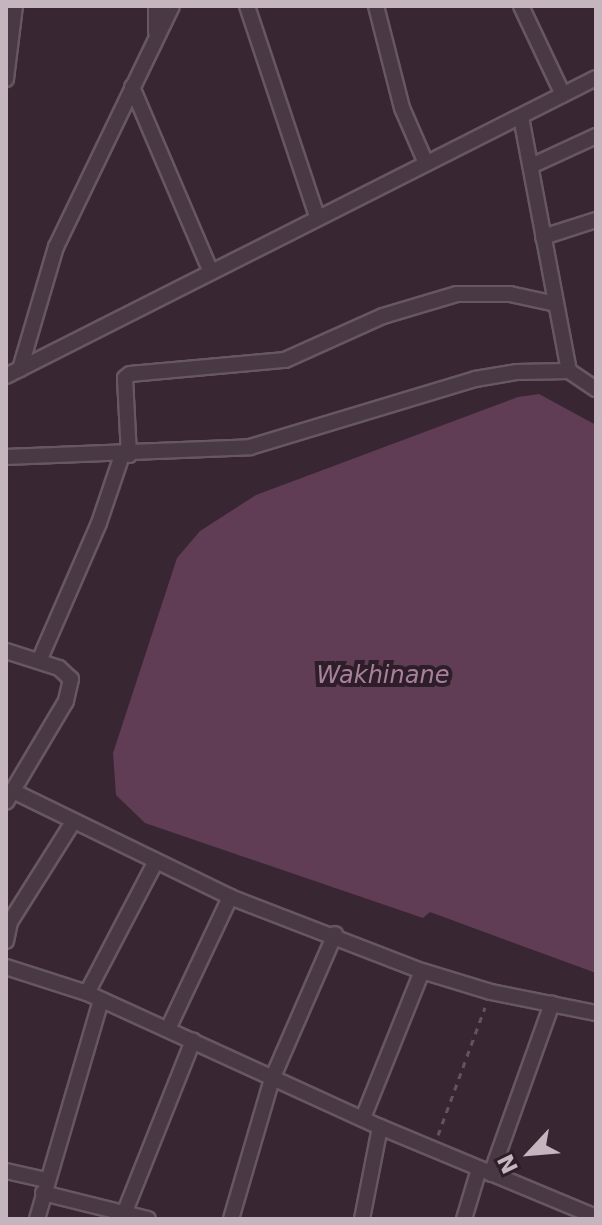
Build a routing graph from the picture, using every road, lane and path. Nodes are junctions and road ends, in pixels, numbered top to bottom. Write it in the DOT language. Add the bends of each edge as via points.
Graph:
graph roads {
  1 [pos="15,6"];
  2 [pos="156,6"];
  3 [pos="172,6"];
  4 [pos="247,6"];
  5 [pos="376,6"];
  6 [pos="521,6"];
  7 [pos="156,32"];
  8 [pos="9,43"];
  9 [pos="596,78"];
  10 [pos="6,79"];
  11 [pos="132,87"];
  12 [pos="563,95"];
  13 [pos="521,117"];
  14 [pos="596,136"];
  15 [pos="425,161"];
  16 [pos="531,166"];
  17 [pos="317,216"];
  18 [pos="596,220"];
  19 [pos="543,237"];
  20 [pos="210,270"];
  21 [pos="556,304"];
  22 [pos="569,371"];
  23 [pos="13,372"];
  24 [pos="596,389"];
  25 [pos="125,455"];
  26 [pos="6,457"];
  27 [pos="6,651"];
  28 [pos="39,661"];
  29 [pos="9,796"];
  30 [pos="73,822"];
  31 [pos="155,863"];
  32 [pos="230,897"];
  33 [pos="8,920"];
  34 [pos="335,934"];
  35 [pos="6,941"];
  36 [pos="6,955"];
  37 [pos="6,968"];
  38 [pos="422,971"];
  39 [pos="491,992"];
  40 [pos="87,993"];
  41 [pos="101,1000"];
  42 [pos="552,1004"];
  43 [pos="596,1013"];
  44 [pos="168,1029"];
  45 [pos="193,1041"];
  46 [pos="272,1079"];
  47 [pos="363,1118"];
  48 [pos="380,1127"];
  49 [pos="432,1150"];
  50 [pos="6,1171"];
  51 [pos="485,1172"];
  52 [pos="45,1187"];
  53 [pos="560,1212"];
  54 [pos="595,1213"];
  55 [pos="123,1216"];
  56 [pos="37,1219"];
  57 [pos="148,1219"];
  58 [pos="231,1219"];
  59 [pos="362,1219"];
  60 [pos="464,1219"];
  1 -- 8 [label="street"];
  2 -- 7 [label="street"];
  3 -- 7 [label="street"];
  4 -- 17 [label="street"];
  5 -- 15 [label="street" via="402,108"];
  6 -- 12 [label="street"];
  7 -- 11 [label="street"];
  8 -- 10 [label="street"];
  9 -- 12 [label="street"];
  11 -- 20 [label="street"];
  11 -- 23 [label="street" via="56,247"];
  12 -- 13 [label="street"];
  13 -- 15 [label="street"];
  13 -- 16 [label="street"];
  14 -- 16 [label="street"];
  15 -- 17 [label="street"];
  16 -- 19 [label="street"];
  17 -- 20 [label="street"];
  18 -- 19 [label="street"];
  19 -- 21 [label="street"];
  20 -- 23 [label="street"];
  21 -- 22 [label="street"];
  21 -- 25 [label="street" via="510,294 457,294 383,316 285,360 130,374 125,378"];
  22 -- 24 [label="street"];
  22 -- 25 [label="street" via="475,379 250,447"];
  25 -- 26 [label="street"];
  25 -- 28 [label="street"];
  27 -- 28 [label="street"];
  28 -- 29 [label="street" via="66,672 71,691"];
  29 -- 30 [label="street"];
  30 -- 31 [label="street"];
  30 -- 33 [label="street"];
  31 -- 32 [label="street"];
  31 -- 40 [label="street"];
  32 -- 34 [label="street"];
  32 -- 44 [label="street"];
  33 -- 35 [label="street"];
  34 -- 38 [label="street"];
  34 -- 46 [label="street"];
  36 -- 37 [label="street"];
  37 -- 40 [label="street"];
  38 -- 39 [label="street"];
  38 -- 47 [label="street"];
  39 -- 42 [label="street"];
  39 -- 49 [label="path"];
  40 -- 41 [label="street"];
  41 -- 44 [label="street"];
  41 -- 52 [label="street"];
  42 -- 43 [label="street"];
  42 -- 51 [label="street"];
  44 -- 45 [label="street"];
  45 -- 46 [label="street"];
  45 -- 55 [label="street"];
  46 -- 47 [label="street"];
  46 -- 58 [label="street"];
  47 -- 48 [label="street"];
  48 -- 49 [label="street"];
  48 -- 59 [label="street"];
  49 -- 51 [label="street"];
  50 -- 52 [label="street"];
  51 -- 53 [label="street"];
  51 -- 60 [label="street"];
  52 -- 55 [label="street"];
  52 -- 56 [label="street"];
  53 -- 54 [label="street"];
  55 -- 57 [label="street"];
}
